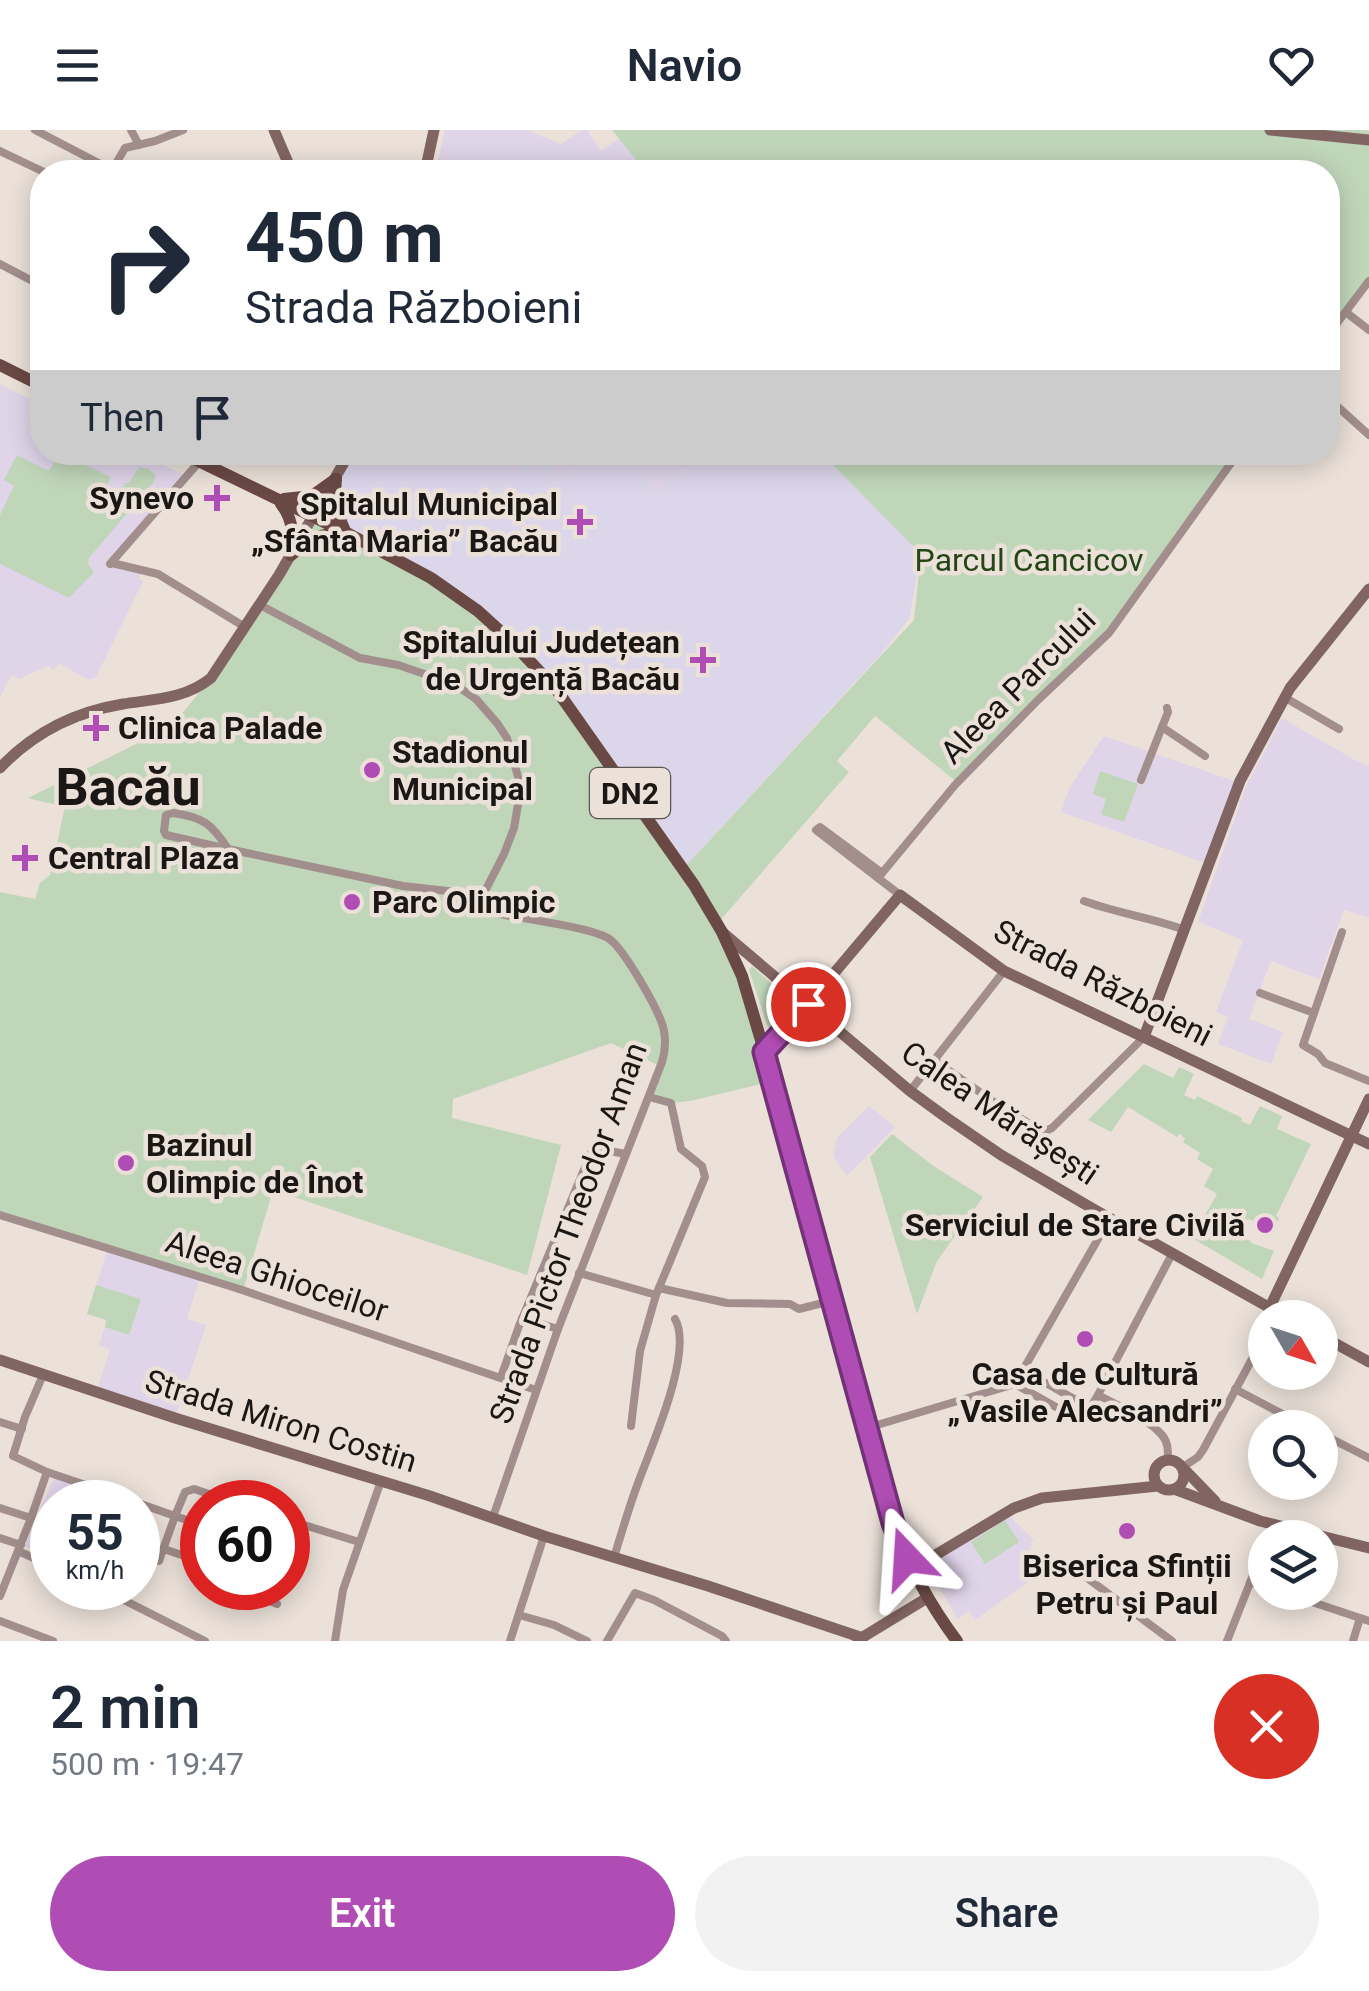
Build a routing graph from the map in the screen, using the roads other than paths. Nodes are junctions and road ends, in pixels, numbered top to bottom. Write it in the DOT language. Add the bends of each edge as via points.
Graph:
graph roads {
  1 [pos="35,130"];
  2 [pos="131,130"];
  3 [pos="183,130"];
  4 [pos="274,130"];
  5 [pos="434,130"];
  6 [pos="1270,130"];
  7 [pos="1369,140"];
  8 [pos="139,145"];
  9 [pos="0,151"];
  10 [pos="91,160"];
  11 [pos="117,160"];
  12 [pos="287,160"];
  13 [pos="428,160"];
  14 [pos="30,165"];
  15 [pos="0,264"];
  16 [pos="30,280"];
  17 [pos="1369,281"];
  18 [pos="1346,312"];
  19 [pos="1340,320"];
  20 [pos="1369,330"];
  21 [pos="0,365"];
  22 [pos="30,380"];
  23 [pos="1340,409"];
  24 [pos="1369,435"];
  25 [pos="196,465"];
  26 [pos="205,465"];
  27 [pos="343,465"];
  28 [pos="1230,465"];
  29 [pos="336,478"];
  30 [pos="276,499"];
  31 [pos="314,516"];
  32 [pos="347,533"];
  33 [pos="291,555"];
  34 [pos="1369,589"];
  35 [pos="260,605"];
  36 [pos="244,627"];
  37 [pos="1284,697"];
  38 [pos="1166,708"];
  39 [pos="1162,727"];
  40 [pos="1339,728"];
  41 [pos="1205,756"];
  42 [pos="0,768"];
  43 [pos="1141,780"];
  44 [pos="228,848"];
  45 [pos="880,876"];
  46 [pos="482,895"];
  47 [pos="900,895"];
  48 [pos="1084,901"];
  49 [pos="720,928"];
  50 [pos="1185,930"];
  51 [pos="1342,932"];
  52 [pos="1004,971"];
  53 [pos="1260,993"];
  54 [pos="808,1004"];
  55 [pos="1314,1013"];
  56 [pos="1144,1037"];
  57 [pos="764,1052"];
  58 [pos="934,1060"];
  59 [pos="1369,1081"];
  60 [pos="910,1092"];
  61 [pos="649,1098"];
  62 [pos="1369,1099"];
  63 [pos="1352,1136"];
  64 [pos="1369,1144"];
  65 [pos="626,1154"];
  66 [pos="0,1215"];
  67 [pos="1110,1218"];
  68 [pos="1172,1254"];
  69 [pos="579,1273"];
  70 [pos="658,1291"];
  71 [pos="831,1300"];
  72 [pos="1255,1300"];
  73 [pos="1274,1300"];
  74 [pos="522,1318"];
  75 [pos="675,1319"];
  76 [pos="558,1329"];
  77 [pos="1338,1345"];
  78 [pos="0,1360"];
  79 [pos="1248,1362"];
  80 [pos="1369,1362"];
  81 [pos="1023,1370"];
  82 [pos="43,1374"];
  83 [pos="501,1377"];
  84 [pos="1015,1384"];
  85 [pos="536,1390"];
  86 [pos="1235,1390"];
  87 [pos="1098,1395"];
  88 [pos="1090,1408"];
  89 [pos="1275,1410"];
  90 [pos="0,1422"];
  91 [pos="631,1426"];
  92 [pos="867,1428"];
  93 [pos="22,1429"];
  94 [pos="1338,1442"];
  95 [pos="0,1451"];
  96 [pos="13,1456"];
  97 [pos="1369,1458"];
  98 [pos="1168,1459"];
  99 [pos="1183,1468"];
  100 [pos="47,1472"];
  101 [pos="44,1480"];
  102 [pos="70,1480"];
  103 [pos="382,1481"];
  104 [pos="1158,1486"];
  105 [pos="1174,1490"];
  106 [pos="180,1503"];
  107 [pos="1222,1507"];
  108 [pos="0,1508"];
  109 [pos="160,1511"];
  110 [pos="175,1516"];
  111 [pos="30,1518"];
  112 [pos="180,1518"];
  113 [pos="493,1518"];
  114 [pos="1261,1520"];
  115 [pos="30,1521"];
  116 [pos="310,1527"];
  117 [pos="544,1536"];
  118 [pos="0,1538"];
  119 [pos="1338,1540"];
  120 [pos="358,1542"];
  121 [pos="20,1548"];
  122 [pos="1369,1548"];
  123 [pos="164,1549"];
  124 [pos="30,1554"];
  125 [pos="180,1554"];
  126 [pos="614,1557"];
  127 [pos="160,1559"];
  128 [pos="1067,1563"];
  129 [pos="912,1569"];
  130 [pos="1248,1587"];
  131 [pos="0,1596"];
  132 [pos="927,1598"];
  133 [pos="144,1610"];
  134 [pos="1337,1610"];
  135 [pos="519,1616"];
  136 [pos="1365,1619"];
  137 [pos="0,1621"];
  138 [pos="860,1639"];
  139 [pos="52,1641"];
  140 [pos="205,1641"];
  141 [pos="335,1641"];
  142 [pos="510,1641"];
  143 [pos="587,1641"];
  144 [pos="607,1641"];
  145 [pos="726,1641"];
  146 [pos="957,1641"];
  147 [pos="1172,1641"];
  148 [pos="1226,1641"];
  149 [pos="1353,1641"];
  1 -- 10 [label="street"];
  2 -- 8 [label="street"];
  3 -- 8 [label="street"];
  4 -- 12 [label="street"];
  5 -- 13 [label="street"];
  6 -- 7 [label="street"];
  8 -- 11 [label="street" via="124,148"];
  9 -- 14 [label="street"];
  15 -- 16 [label="street"];
  17 -- 18 [label="street"];
  18 -- 19 [label="street"];
  18 -- 20 [label="street"];
  21 -- 22 [label="main road"];
  23 -- 24 [label="street"];
  25 -- 36 [label="street" via="110,564 158,574"];
  26 -- 30 [label="main road, Calea Mărășești / DN2"];
  27 -- 29 [label="street"];
  28 -- 45 [label="street, Aleea Parcului" via="1109,633 955,785"];
  29 -- 30 [label="main road" via="312,496"];
  29 -- 31 [label="street"];
  29 -- 32 [label="main road" via="334,506"];
  30 -- 31 [label="main road, Calea Mărășești / DN2"];
  30 -- 33 [label="main road" via="292,524"];
  31 -- 32 [label="main road, Calea Mărășești / DN2"];
  31 -- 33 [label="street"];
  32 -- 33 [label="main road" via="325,532"];
  32 -- 49 [label="main road, Calea Mărășești / DN2" via="461,598 535,665"];
  33 -- 35 [label="street"];
  34 -- 37 [label="street"];
  35 -- 36 [label="street"];
  35 -- 46 [label="street" via="360,658 454,684 497,723 521,787 514,828"];
  36 -- 42 [label="street" via="201,686 78,715 40,733"];
  37 -- 40 [label="street"];
  37 -- 50 [label="street" via="1240,780"];
  38 -- 39 [label="street"];
  39 -- 41 [label="street"];
  39 -- 43 [label="street"];
  44 -- 44 [label="street, Strada Pictor Theodor Aman" via="205,821 166,815 166,835"];
  44 -- 46 [label="street, Strada Pictor Theodor Aman" via="404,886"];
  45 -- 45 [label="street" via="820,827 816,830"];
  45 -- 47 [label="street"];
  46 -- 61 [label="street, Strada Pictor Theodor Aman" via="490,910 600,935 620,951 665,1033"];
  47 -- 52 [label="street, Strada Războieni"];
  47 -- 54 [label="street"];
  48 -- 50 [label="street"];
  49 -- 54 [label="street, Calea Mărășești"];
  49 -- 57 [label="main road, DN2"];
  50 -- 56 [label="street"];
  51 -- 55 [label="street"];
  52 -- 56 [label="street, Strada Războieni"];
  52 -- 58 [label="street"];
  53 -- 55 [label="street"];
  54 -- 57 [label="street"];
  54 -- 60 [label="street, Calea Mărășești"];
  55 -- 59 [label="street" via="1303,1046"];
  56 -- 58 [label="street" via="1043,1132"];
  56 -- 63 [label="street, Strada Războieni"];
  57 -- 71 [label="main road, DN2"];
  58 -- 60 [label="street"];
  60 -- 67 [label="street, Calea Mărășești"];
  61 -- 65 [label="street, Strada Pictor Theodor Aman"];
  61 -- 70 [label="street" via="671,1103 680,1149 702,1166 705,1177"];
  62 -- 63 [label="street"];
  63 -- 64 [label="street, Strada Războieni"];
  63 -- 73 [label="street"];
  65 -- 69 [label="street, Strada Pictor Theodor Aman"];
  65 -- 74 [label="street" via="593,1148"];
  66 -- 83 [label="street, Aleea Ghioceilor"];
  67 -- 68 [label="street, Calea Mărășești"];
  67 -- 81 [label="street"];
  68 -- 72 [label="street, Calea Mărășești"];
  68 -- 87 [label="street"];
  69 -- 70 [label="street"];
  69 -- 76 [label="street, Strada Pictor Theodor Aman"];
  70 -- 71 [label="street" via="799,1309"];
  70 -- 91 [label="street" via="640,1351"];
  71 -- 92 [label="main road, DN2"];
  74 -- 76 [label="street"];
  74 -- 83 [label="street"];
  75 -- 126 [label="street" via="681,1337 673,1385"];
  76 -- 85 [label="street, Strada Pictor Theodor Aman"];
  77 -- 80 [label="street"];
  78 -- 82 [label="street, Strada Miron Costin"];
  79 -- 86 [label="street"];
  81 -- 84 [label="street"];
  81 -- 88 [label="street"];
  82 -- 93 [label="street"];
  82 -- 103 [label="street, Strada Miron Costin"];
  83 -- 85 [label="street, Aleea Ghioceilor"];
  84 -- 88 [label="street" via="1079,1420"];
  84 -- 92 [label="street"];
  85 -- 113 [label="street, Strada Pictor Theodor Aman"];
  86 -- 89 [label="street"];
  86 -- 99 [label="street" via="1203,1450"];
  87 -- 88 [label="street"];
  87 -- 98 [label="street" via="1162,1436"];
  90 -- 93 [label="street"];
  92 -- 129 [label="main road, DN2"];
  93 -- 96 [label="street"];
  94 -- 97 [label="street"];
  95 -- 96 [label="street"];
  96 -- 100 [label="street"];
  98 -- 99 [label="street"];
  98 -- 104 [label="street" via="1156,1467"];
  99 -- 105 [label="street" via="1184,1479"];
  99 -- 107 [label="street"];
  100 -- 101 [label="street"];
  100 -- 102 [label="street"];
  103 -- 113 [label="street, Strada Miron Costin"];
  103 -- 120 [label="street"];
  104 -- 105 [label="street"];
  104 -- 129 [label="street" via="1028,1503"];
  105 -- 107 [label="street"];
  106 -- 110 [label="street"];
  107 -- 114 [label="street"];
  108 -- 111 [label="street"];
  109 -- 110 [label="street"];
  110 -- 112 [label="street"];
  110 -- 123 [label="street"];
  113 -- 117 [label="street, Strada Miron Costin"];
  115 -- 121 [label="street"];
  116 -- 120 [label="street"];
  117 -- 126 [label="street, Strada Miron Costin"];
  117 -- 135 [label="street"];
  118 -- 121 [label="street"];
  119 -- 122 [label="street"];
  120 -- 141 [label="street"];
  121 -- 124 [label="street"];
  121 -- 131 [label="street"];
  123 -- 125 [label="street"];
  123 -- 127 [label="street"];
  126 -- 138 [label="street, Strada Miron Costin"];
  128 -- 147 [label="street"];
  129 -- 132 [label="main road, DN2"];
  130 -- 148 [label="street"];
  132 -- 138 [label="street"];
  132 -- 146 [label="main road, DN2"];
  133 -- 140 [label="street"];
  134 -- 136 [label="street"];
  135 -- 142 [label="street"];
  135 -- 143 [label="street"];
  136 -- 149 [label="street"];
  137 -- 139 [label="street"];
  144 -- 145 [label="street" via="635,1593"];
}
